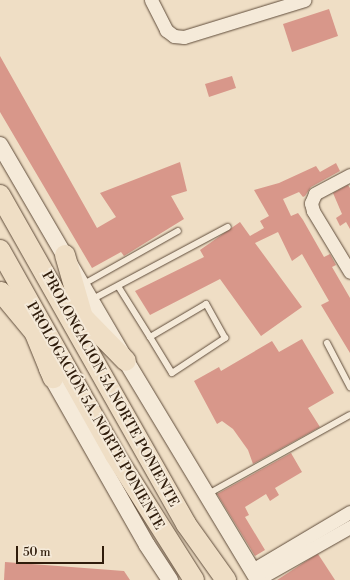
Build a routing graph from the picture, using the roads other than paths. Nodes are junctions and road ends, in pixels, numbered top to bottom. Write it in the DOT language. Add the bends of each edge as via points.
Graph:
graph roads {
  1 [pos="151,0"];
  2 [pos="304,0"];
  3 [pos="0,145"];
  4 [pos="350,175"];
  5 [pos="0,195"];
  6 [pos="228,227"];
  7 [pos="178,231"];
  8 [pos="0,250"];
  9 [pos="65,255"];
  10 [pos="350,272"];
  11 [pos="17,278"];
  12 [pos="52,285"];
  13 [pos="82,285"];
  14 [pos="118,286"];
  15 [pos="0,291"];
  16 [pos="87,309"];
  17 [pos="33,331"];
  18 [pos="150,337"];
  19 [pos="327,343"];
  20 [pos="126,361"];
  21 [pos="97,364"];
  22 [pos="61,373"];
  23 [pos="350,387"];
  24 [pos="350,415"];
  25 [pos="206,494"];
  26 [pos="350,512"];
  27 [pos="350,527"];
  28 [pos="256,576"];
  29 [pos="170,580"];
  30 [pos="194,580"];
  31 [pos="226,580"];
  1 -- 2 [label="street" via="166,30 174,36 184,36"];
  3 -- 9 [label="street"];
  4 -- 10 [label="street" via="315,194 311,203 313,211"];
  5 -- 12 [label="main road, PROLONGACION 5A NORTE PONIENTE"];
  6 -- 14 [label="lane"];
  7 -- 13 [label="lane"];
  8 -- 11 [label="main road, PROLOGACIÓN 5A. NORTE PONIENTE"];
  9 -- 13 [label="street"];
  9 -- 16 [label="main road"];
  11 -- 17 [label="main road"];
  11 -- 22 [label="main road, PROLOGACIÓN 5A. NORTE PONIENTE"];
  12 -- 16 [label="main road"];
  12 -- 21 [label="main road, PROLONGACION 5A NORTE PONIENTE"];
  13 -- 16 [label="street"];
  14 -- 16 [label="lane"];
  14 -- 18 [label="lane"];
  15 -- 17 [label="main road"];
  15 -- 22 [label="street"];
  16 -- 20 [label="main road"];
  16 -- 21 [label="main road"];
  17 -- 22 [label="main road"];
  18 -- 18 [label="lane" via="172,373 225,338 206,304"];
  19 -- 23 [label="lane"];
  20 -- 25 [label="street"];
  21 -- 31 [label="main road, PROLONGACION 5A NORTE PONIENTE" via="186,524"];
  22 -- 29 [label="street" via="147,545"];
  22 -- 30 [label="main road, PROLOGACIÓN 5A. NORTE PONIENTE"];
  24 -- 25 [label="lane"];
  25 -- 28 [label="street"];
  26 -- 28 [label="street"];
  27 -- 28 [label="street"];
}
